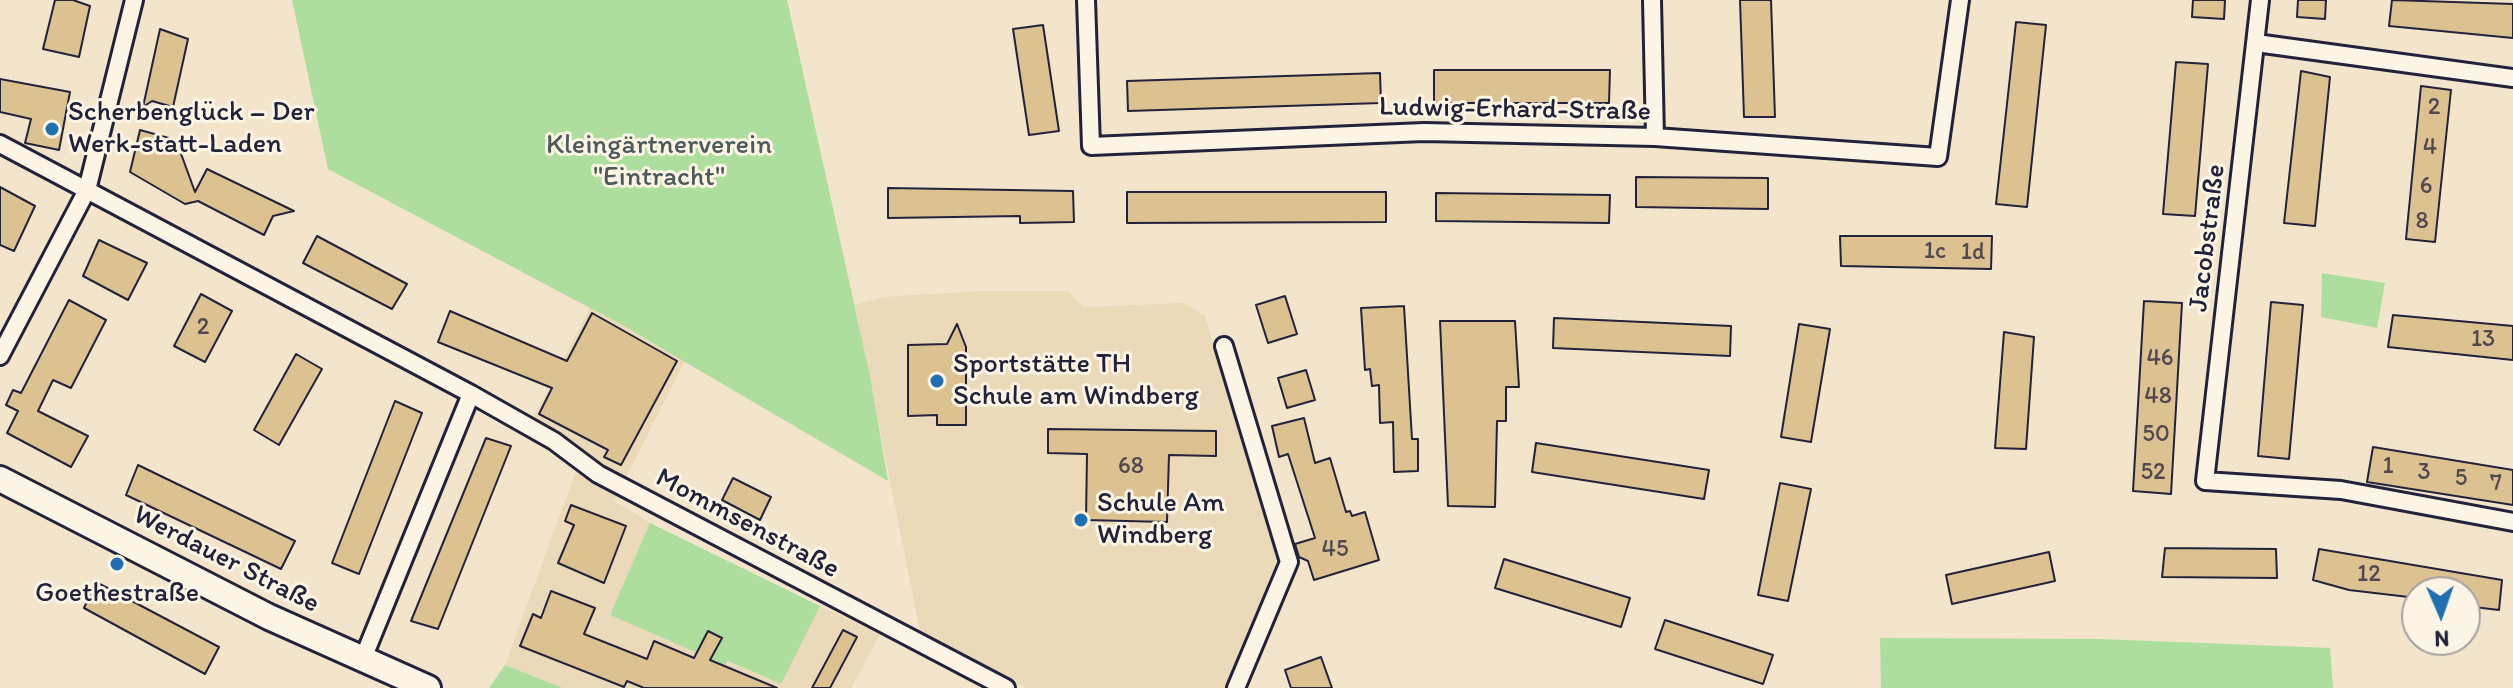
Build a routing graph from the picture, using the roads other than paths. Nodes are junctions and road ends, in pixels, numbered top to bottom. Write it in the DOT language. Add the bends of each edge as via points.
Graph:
graph roads {
  1 [pos="134,0"];
  2 [pos="1086,0"];
  3 [pos="1652,0"];
  4 [pos="1960,0"];
  5 [pos="2260,0"];
  6 [pos="2256,43"];
  7 [pos="2513,78"];
  8 [pos="1655,137"];
  9 [pos="0,144"];
  10 [pos="87,190"];
  11 [pos="1224,346"];
  12 [pos="0,356"];
  13 [pos="471,394"];
  14 [pos="0,479"];
  15 [pos="2513,522"];
  16 [pos="362,661"];
  17 [pos="428,688"];
  18 [pos="1006,688"];
  19 [pos="1236,688"];
  1 -- 10 [label="street"];
  2 -- 8 [label="street, Ludwig-Erhard-Straße" via="1091,146 1424,132"];
  3 -- 8 [label="street"];
  4 -- 8 [label="street, Ludwig-Erhard-Straße" via="1938,157"];
  5 -- 6 [label="street, Jacobstraße"];
  6 -- 7 [label="street"];
  6 -- 15 [label="street, Jacobstraße" via="2205,481 2341,490"];
  9 -- 10 [label="street, Mommsenstraße"];
  10 -- 12 [label="street"];
  10 -- 13 [label="street, Mommsenstraße"];
  11 -- 19 [label="street" via="1289,562"];
  13 -- 16 [label="street"];
  13 -- 18 [label="street, Mommsenstraße" via="554,441 598,474"];
  14 -- 16 [label="main road, Werdauer Straße"];
  16 -- 17 [label="main road, Werdauer Straße"];
}
